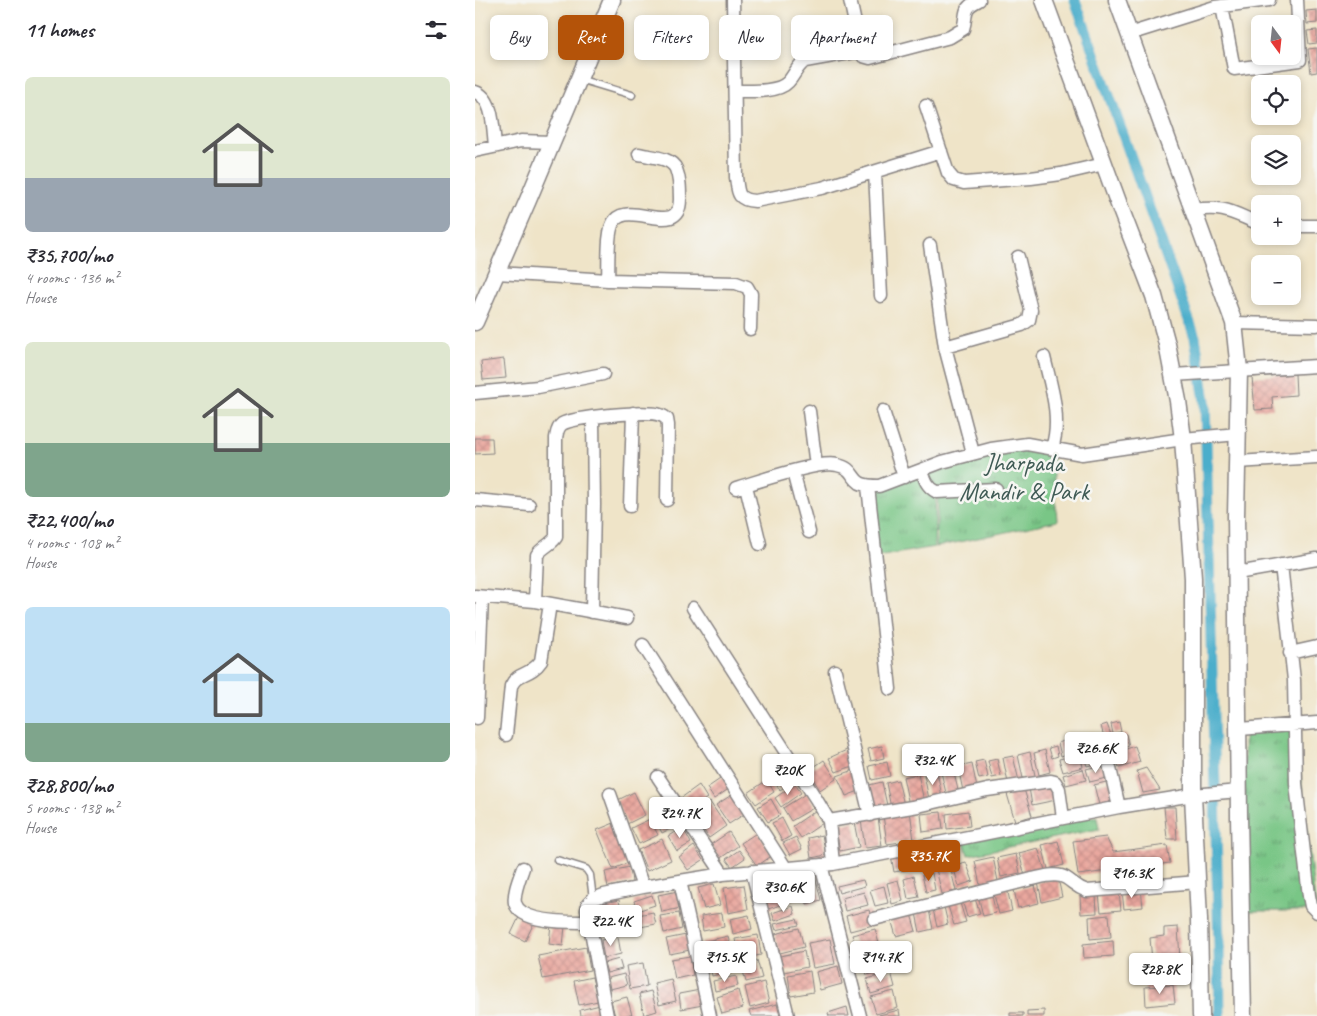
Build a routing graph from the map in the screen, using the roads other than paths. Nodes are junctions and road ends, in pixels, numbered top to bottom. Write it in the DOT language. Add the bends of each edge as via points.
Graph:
graph roads {
  1 [pos="612,0"];
  2 [pos="733,0"];
  3 [pos="850,0"];
  4 [pos="979,0"];
  5 [pos="1044,0"];
  6 [pos="1117,0"];
  7 [pos="1269,0"];
  8 [pos="1297,0"];
  9 [pos="1222,6"];
  10 [pos="853,15"];
  11 [pos="1129,34"];
  12 [pos="893,52"];
  13 [pos="811,60"];
  14 [pos="579,79"];
  15 [pos="735,91"];
  16 [pos="475,92"];
  17 [pos="632,95"];
  18 [pos="926,106"];
  19 [pos="552,142"];
  20 [pos="495,146"];
  21 [pos="475,151"];
  22 [pos="941,151"];
  23 [pos="639,154"];
  24 [pos="1104,164"];
  25 [pos="875,172"];
  26 [pos="1193,210"];
  27 [pos="1251,220"];
  28 [pos="1301,226"];
  29 [pos="1317,226"];
  30 [pos="930,245"];
  31 [pos="1018,256"];
  32 [pos="497,273"];
  33 [pos="608,280"];
  34 [pos="881,296"];
  35 [pos="475,322"];
  36 [pos="1234,323"];
  37 [pos="1317,325"];
  38 [pos="750,329"];
  39 [pos="945,347"];
  40 [pos="1044,357"];
  41 [pos="1317,366"];
  42 [pos="1239,370"];
  43 [pos="603,374"];
  44 [pos="1173,375"];
  45 [pos="475,393"];
  46 [pos="809,411"];
  47 [pos="883,411"];
  48 [pos="633,413"];
  49 [pos="593,418"];
  50 [pos="1231,435"];
  51 [pos="1189,438"];
  52 [pos="1052,448"];
  53 [pos="973,453"];
  54 [pos="1317,457"];
  55 [pos="1237,462"];
  56 [pos="816,466"];
  57 [pos="922,470"];
  58 [pos="793,472"];
  59 [pos="904,477"];
  60 [pos="868,486"];
  61 [pos="996,489"];
  62 [pos="475,500"];
  63 [pos="667,500"];
  64 [pos="529,506"];
  65 [pos="630,506"];
  66 [pos="809,532"];
  67 [pos="761,544"];
  68 [pos="1317,559"];
  69 [pos="1281,565"];
  70 [pos="1237,573"];
  71 [pos="479,597"];
  72 [pos="535,601"];
  73 [pos="550,604"];
  74 [pos="693,608"];
  75 [pos="592,612"];
  76 [pos="627,618"];
  77 [pos="643,644"];
  78 [pos="1317,647"];
  79 [pos="1290,652"];
  80 [pos="835,671"];
  81 [pos="890,689"];
  82 [pos="477,718"];
  83 [pos="1317,723"];
  84 [pos="1295,725"];
  85 [pos="1240,729"];
  86 [pos="506,735"];
  87 [pos="1105,747"];
  88 [pos="658,777"];
  89 [pos="1239,791"];
  90 [pos="610,794"];
  91 [pos="1194,795"];
  92 [pos="1119,807"];
  93 [pos="870,815"];
  94 [pos="1063,818"];
  95 [pos="829,821"];
  96 [pos="557,860"];
  97 [pos="827,864"];
  98 [pos="785,867"];
  99 [pos="523,868"];
  100 [pos="752,871"];
  101 [pos="723,874"];
  102 [pos="681,881"];
  103 [pos="1198,882"];
  104 [pos="643,886"];
  105 [pos="593,899"];
  106 [pos="1317,912"];
  107 [pos="875,919"];
  108 [pos="588,922"];
  109 [pos="706,1014"];
  110 [pos="607,1016"];
  111 [pos="788,1016"];
  112 [pos="860,1016"];
  113 [pos="1201,1016"];
  114 [pos="1243,1016"];
  1 -- 14 [label="street"];
  2 -- 15 [label="street"];
  3 -- 10 [label="street"];
  4 -- 12 [label="street" via="967,7 963,29 950,37"];
  5 -- 24 [label="street"];
  6 -- 11 [label="street"];
  7 -- 9 [label="street"];
  8 -- 9 [label="street" via="1300,60 1233,69"];
  9 -- 11 [label="street"];
  11 -- 26 [label="street"];
  13 -- 15 [label="street" via="799,65 783,87"];
  14 -- 17 [label="lane"];
  14 -- 19 [label="street"];
  15 -- 25 [label="street" via="737,177 738,192 742,198 755,201 782,196"];
  16 -- 20 [label="street" via="485,97 488,104"];
  18 -- 22 [label="street"];
  19 -- 20 [label="street" via="521,141"];
  19 -- 32 [label="street"];
  20 -- 21 [label="street"];
  22 -- 24 [label="street" via="948,173 964,183 1061,174"];
  22 -- 25 [label="street"];
  23 -- 33 [label="street" via="671,161 679,178 678,213 666,218 637,215 615,220 610,227"];
  24 -- 44 [label="street" via="1154,296"];
  25 -- 34 [label="street"];
  26 -- 27 [label="street" via="1221,208"];
  26 -- 36 [label="street"];
  28 -- 29 [label="street"];
  30 -- 39 [label="street"];
  31 -- 39 [label="street" via="1031,310 1029,320"];
  32 -- 33 [label="street"];
  32 -- 35 [label="street"];
  33 -- 38 [label="street" via="736,283 747,287 751,294"];
  36 -- 37 [label="street"];
  36 -- 42 [label="street"];
  39 -- 53 [label="street"];
  40 -- 52 [label="street" via="1057,416 1057,434"];
  41 -- 42 [label="street"];
  42 -- 44 [label="street"];
  42 -- 50 [label="street"];
  43 -- 45 [label="street" via="538,387"];
  44 -- 51 [label="street"];
  46 -- 56 [label="street"];
  47 -- 59 [label="street"];
  48 -- 49 [label="street"];
  48 -- 63 [label="street" via="661,415 667,419"];
  48 -- 65 [label="street"];
  49 -- 72 [label="street" via="562,424 557,430 556,537 537,555"];
  49 -- 75 [label="street"];
  50 -- 51 [label="street"];
  50 -- 55 [label="street"];
  51 -- 52 [label="street" via="1082,454"];
  51 -- 91 [label="street"];
  52 -- 53 [label="street" via="1027,444"];
  53 -- 57 [label="street"];
  54 -- 55 [label="street"];
  55 -- 70 [label="street"];
  56 -- 58 [label="street"];
  56 -- 60 [label="street" via="835,464 845,467 859,483"];
  57 -- 59 [label="street"];
  57 -- 61 [label="street" via="925,482 937,492"];
  58 -- 66 [label="street"];
  58 -- 67 [label="street" via="741,487"];
  59 -- 60 [label="street" via="879,486"];
  60 -- 81 [label="street"];
  62 -- 64 [label="street"];
  68 -- 69 [label="street"];
  69 -- 70 [label="street"];
  69 -- 79 [label="street"];
  70 -- 85 [label="street"];
  71 -- 72 [label="street"];
  71 -- 82 [label="street"];
  72 -- 73 [label="street"];
  73 -- 75 [label="street"];
  73 -- 86 [label="street" via="541,661 535,669 514,680 511,686"];
  74 -- 95 [label="street"];
  75 -- 76 [label="street"];
  77 -- 98 [label="street"];
  78 -- 79 [label="street"];
  79 -- 84 [label="street"];
  80 -- 93 [label="street"];
  83 -- 84 [label="street"];
  84 -- 85 [label="street"];
  84 -- 106 [label="street" via="1299,824 1311,906"];
  85 -- 89 [label="street"];
  87 -- 92 [label="street"];
  88 -- 101 [label="street"];
  89 -- 91 [label="street"];
  89 -- 114 [label="street"];
  90 -- 104 [label="street"];
  91 -- 92 [label="street"];
  91 -- 103 [label="street"];
  92 -- 94 [label="street"];
  93 -- 94 [label="street" via="987,790 1051,781 1059,788"];
  93 -- 95 [label="street"];
  94 -- 97 [label="street"];
  95 -- 97 [label="street"];
  96 -- 105 [label="lane" via="586,869 590,875"];
  97 -- 98 [label="street"];
  97 -- 112 [label="street"];
  98 -- 100 [label="street"];
  99 -- 108 [label="street" via="515,897 519,910 551,922"];
  100 -- 101 [label="street"];
  100 -- 111 [label="street"];
  101 -- 102 [label="street"];
  102 -- 104 [label="street"];
  102 -- 109 [label="street"];
  103 -- 107 [label="street" via="1087,891 1059,875"];
  103 -- 113 [label="street"];
  104 -- 105 [label="street"];
  105 -- 108 [label="street" via="588,904"];
  108 -- 110 [label="street"];
}
